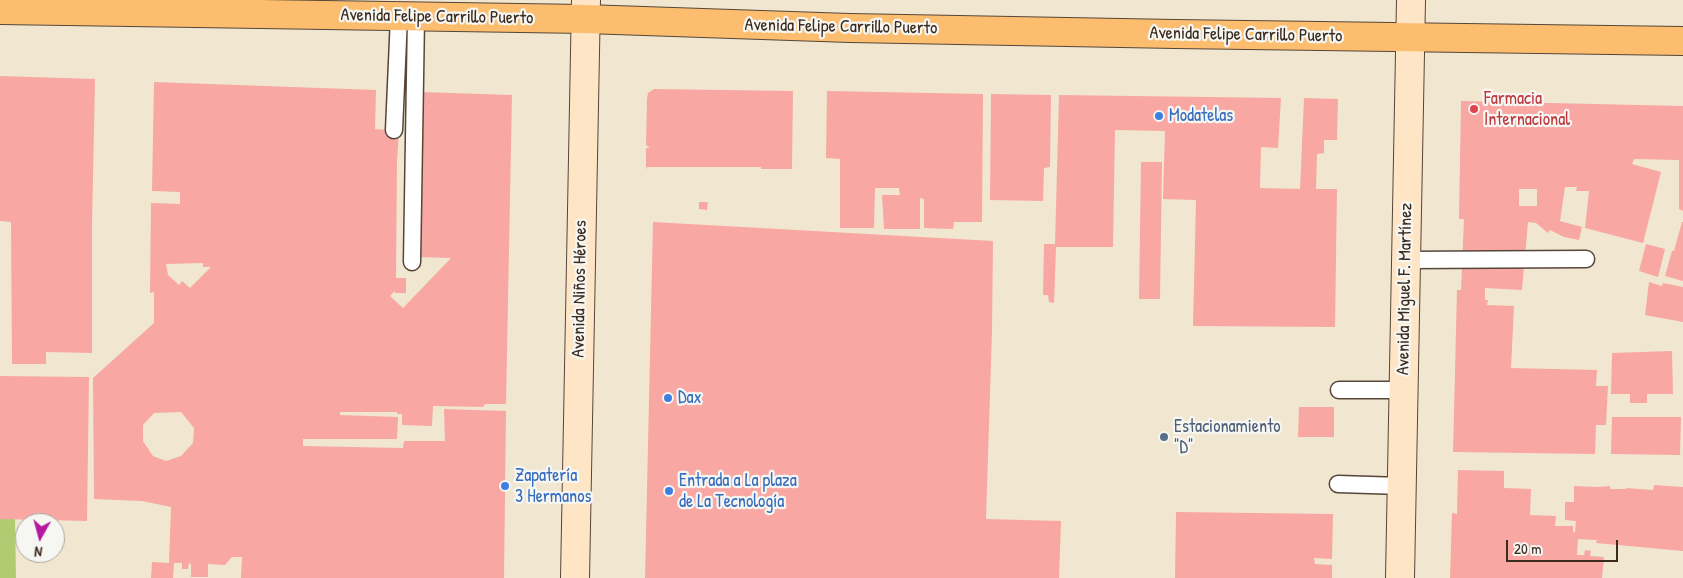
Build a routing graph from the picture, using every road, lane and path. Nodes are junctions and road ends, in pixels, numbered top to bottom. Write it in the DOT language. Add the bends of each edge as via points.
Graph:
graph roads {
  1 [pos="1411,0"];
  2 [pos="221,7"];
  3 [pos="0,10"];
  4 [pos="586,10"];
  5 [pos="408,17"];
  6 [pos="1410,38"];
  7 [pos="1683,41"];
  8 [pos="394,130"];
  9 [pos="1586,259"];
  10 [pos="1406,260"];
  11 [pos="412,262"];
  12 [pos="1339,390"];
  13 [pos="1404,390"];
  14 [pos="1338,484"];
  15 [pos="1402,486"];
  16 [pos="574,578"];
  17 [pos="1400,578"];
  1 -- 6 [label="main road, Avenida Miguel F. Martínez"];
  2 -- 3 [label="main road, Avenida Felipe Carrillo Puerto"];
  2 -- 5 [label="main road, Avenida Felipe Carrillo Puerto"];
  4 -- 5 [label="main road, Avenida Felipe Carrillo Puerto"];
  4 -- 6 [label="main road, Avenida Felipe Carrillo Puerto" via="850,28"];
  4 -- 16 [label="main road, Avenida Niños Héroes"];
  5 -- 8 [label="lane"];
  5 -- 11 [label="lane"];
  6 -- 7 [label="main road, Avenida Felipe Carrillo Puerto"];
  6 -- 10 [label="main road, Avenida Miguel F. Martínez"];
  9 -- 10 [label="lane"];
  10 -- 13 [label="main road, Avenida Miguel F. Martínez"];
  12 -- 13 [label="lane"];
  13 -- 15 [label="main road, Avenida Miguel F. Martínez"];
  14 -- 15 [label="lane"];
  15 -- 17 [label="main road, Avenida Miguel F. Martínez"];
}
